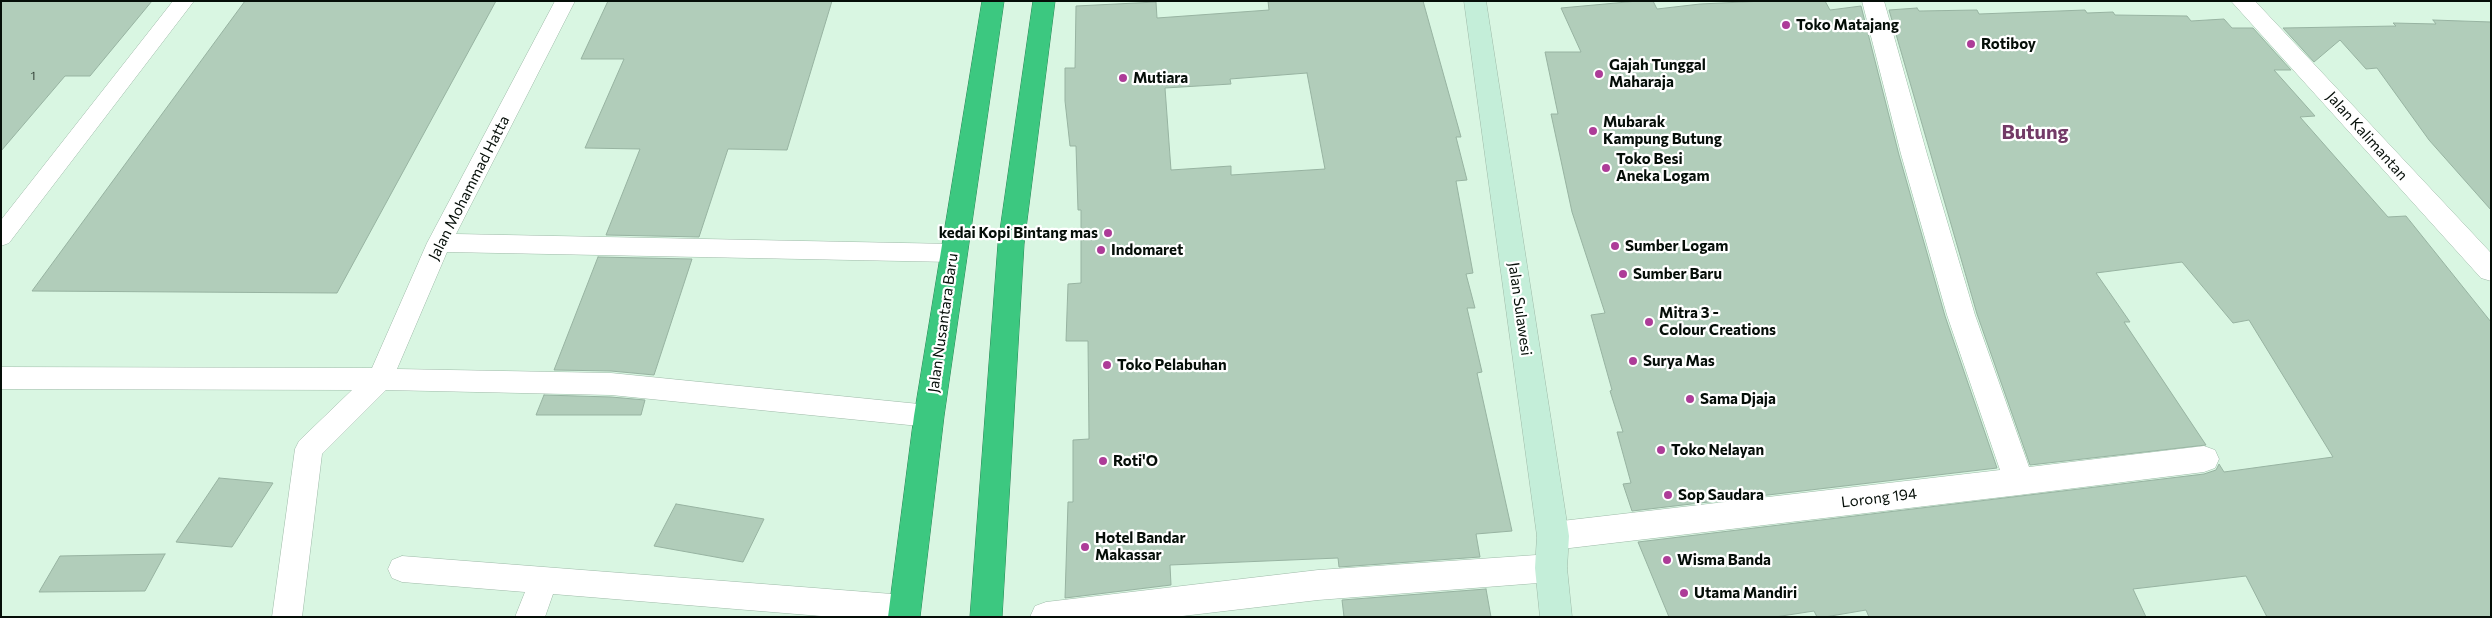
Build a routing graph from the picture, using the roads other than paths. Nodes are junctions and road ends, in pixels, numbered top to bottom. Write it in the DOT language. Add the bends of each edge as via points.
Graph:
graph roads {
  1 [pos="184,1"];
  2 [pos="565,1"];
  3 [pos="993,1"];
  4 [pos="1044,1"];
  5 [pos="1476,1"];
  6 [pos="1873,1"];
  7 [pos="2242,1"];
  8 [pos="1,237"];
  9 [pos="439,243"];
  10 [pos="953,253"];
  11 [pos="2491,271"];
  12 [pos="1,378"];
  13 [pos="380,379"];
  14 [pos="929,416"];
  15 [pos="2204,459"];
  16 [pos="2019,482"];
  17 [pos="1553,536"];
  18 [pos="1551,568"];
  19 [pos="402,569"];
  20 [pos="544,580"];
  21 [pos="772,607"];
  22 [pos="905,613"];
  23 [pos="287,617"];
  24 [pos="530,617"];
  25 [pos="986,617"];
  26 [pos="1046,617"];
  27 [pos="1556,617"];
  1 -- 8 [label="lane"];
  2 -- 9 [label="lane, Jalan Mohammad Hatta"];
  3 -- 10 [label="highway, Jalan Nusantara Baru"];
  4 -- 25 [label="highway" via="1011,244"];
  5 -- 17 [label="street, Jalan Sulawesi"];
  6 -- 16 [label="street" via="1961,315"];
  7 -- 11 [label="street, Jalan Kalimantan"];
  9 -- 10 [label="lane"];
  9 -- 13 [label="lane, Jalan Mohammad Hatta"];
  10 -- 14 [label="highway, Jalan Nusantara Baru"];
  12 -- 13 [label="lane"];
  13 -- 14 [label="lane" via="611,384"];
  13 -- 23 [label="lane" via="309,449"];
  14 -- 22 [label="highway, Jalan Nusantara Baru"];
  15 -- 16 [label="street, Lorong 194"];
  16 -- 17 [label="street, Lorong 194"];
  17 -- 18 [label="street, Jalan Sulawesi"];
  18 -- 26 [label="street" via="1318,585"];
  18 -- 27 [label="street, Jalan Sulawesi"];
  19 -- 20 [label="lane"];
  20 -- 21 [label="lane"];
  20 -- 24 [label="lane"];
  21 -- 22 [label="lane"];
}
